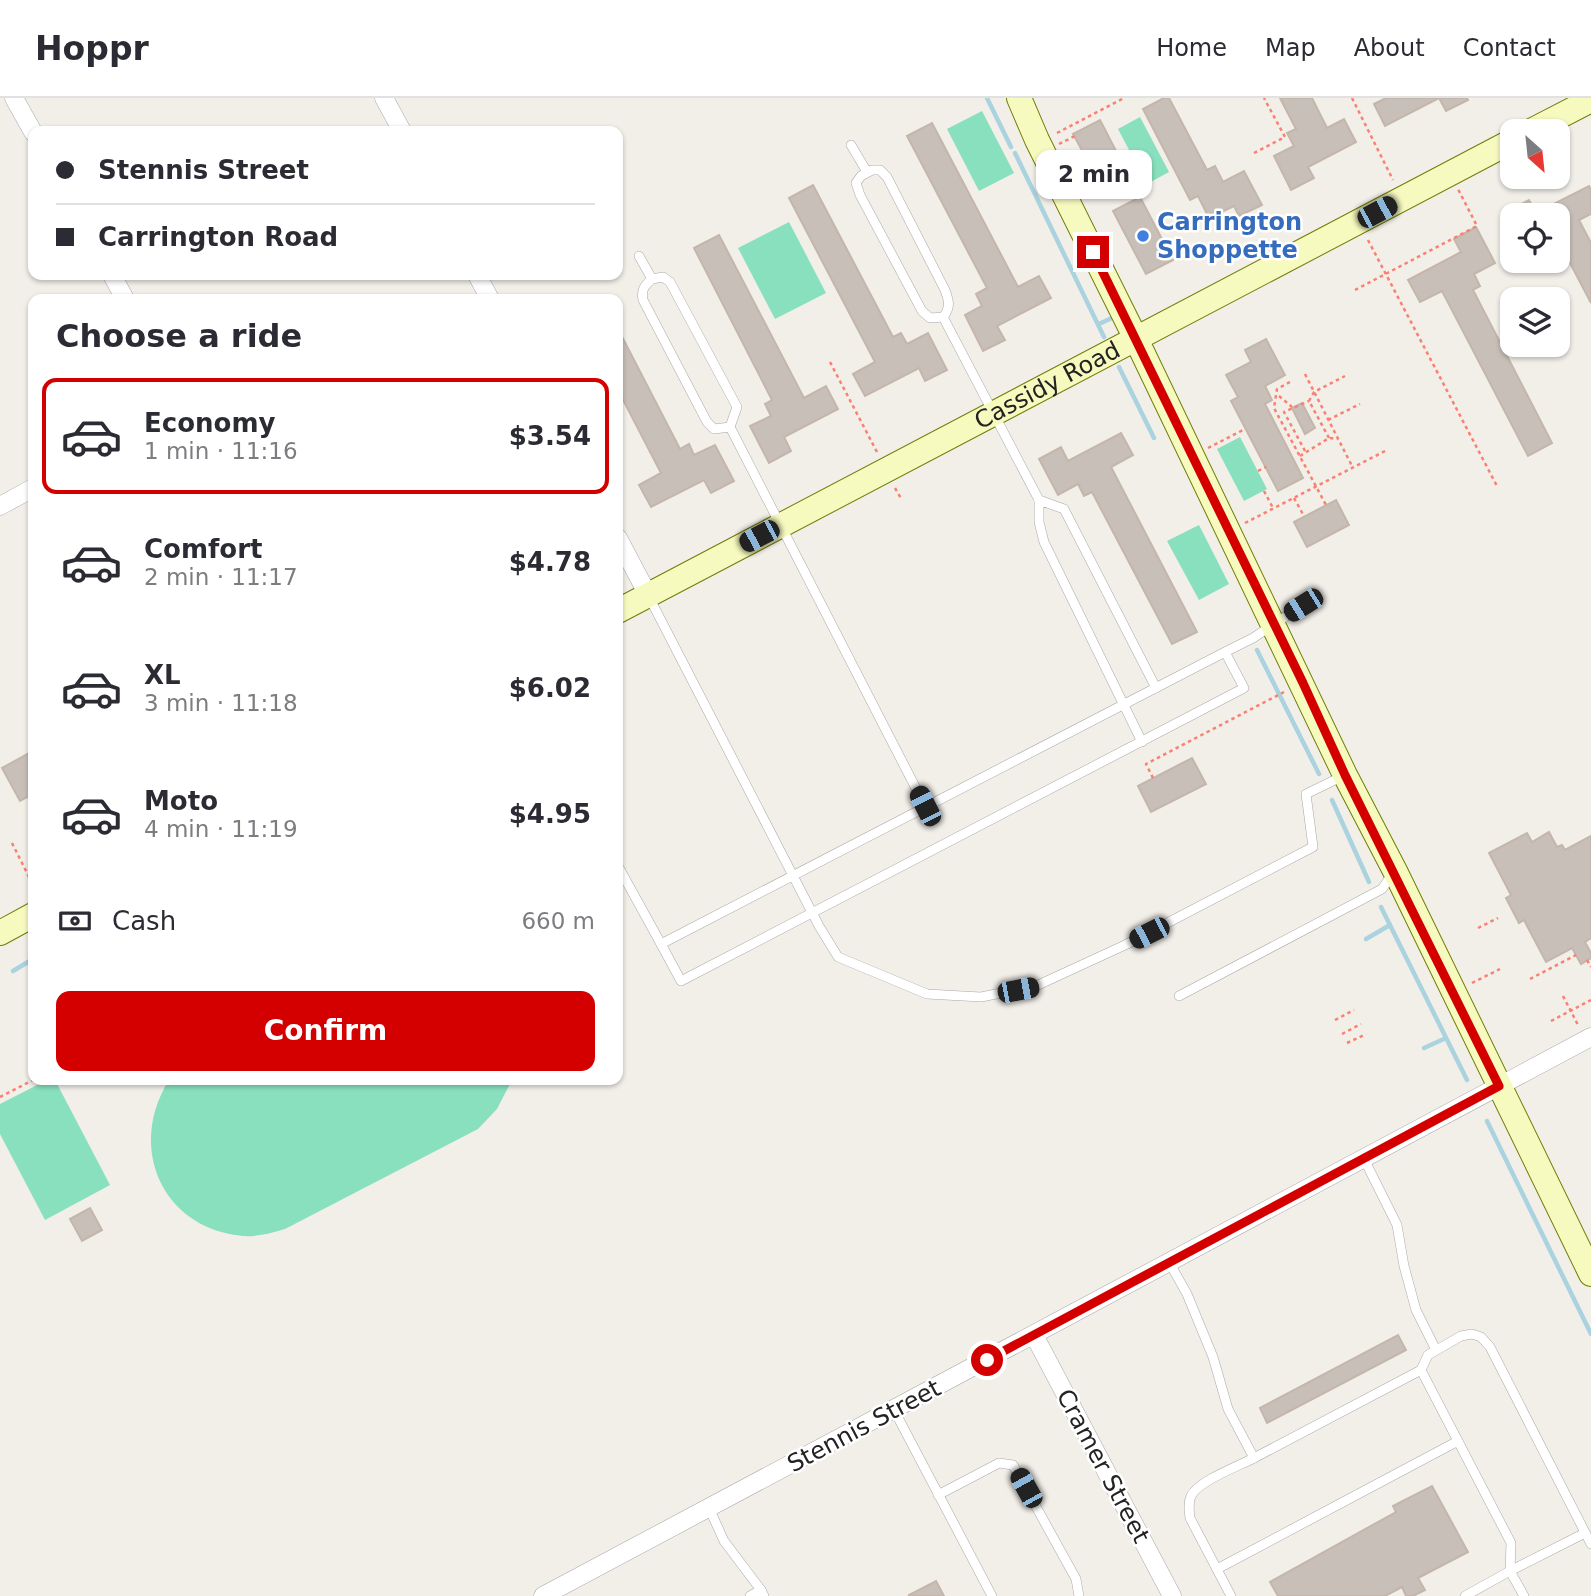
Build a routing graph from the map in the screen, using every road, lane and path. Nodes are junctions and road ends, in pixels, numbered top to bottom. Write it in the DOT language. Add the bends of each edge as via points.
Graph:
graph roads {
  1 [pos="14,98"];
  2 [pos="384,98"];
  3 [pos="1019,98"];
  4 [pos="1124,98"];
  5 [pos="1264,98"];
  6 [pos="1352,98"];
  7 [pos="1591,100"];
  8 [pos="1554,119"];
  9 [pos="30,126"];
  10 [pos="399,126"];
  11 [pos="1037,140"];
  12 [pos="851,145"];
  13 [pos="1500,147"];
  14 [pos="1254,153"];
  15 [pos="867,172"];
  16 [pos="1450,174"];
  17 [pos="1402,199"];
  18 [pos="1359,222"];
  19 [pos="639,256"];
  20 [pos="1386,274"];
  21 [pos="652,279"];
  22 [pos="1355,290"];
  23 [pos="943,317"];
  24 [pos="1136,339"];
  25 [pos="830,362"];
  26 [pos="1305,374"];
  27 [pos="1345,376"];
  28 [pos="1290,382"];
  29 [pos="1314,392"];
  30 [pos="1277,395"];
  31 [pos="1310,401"];
  32 [pos="1360,404"];
  33 [pos="1292,407"];
  34 [pos="993,414"];
  35 [pos="1328,420"];
  36 [pos="730,427"];
  37 [pos="1245,429"];
  38 [pos="1329,438"];
  39 [pos="1338,439"];
  40 [pos="1385,451"];
  41 [pos="1305,452"];
  42 [pos="1193,456"];
  43 [pos="1300,456"];
  44 [pos="1352,466"];
  45 [pos="1266,467"];
  46 [pos="886,470"];
  47 [pos="1258,471"];
  48 [pos="1315,486"];
  49 [pos="1498,488"];
  50 [pos="28,491"];
  51 [pos="1264,491"];
  52 [pos="1293,497"];
  53 [pos="902,500"];
  54 [pos="1039,500"];
  55 [pos="1326,505"];
  56 [pos="0,506"];
  57 [pos="1273,508"];
  58 [pos="1304,516"];
  59 [pos="779,525"];
  60 [pos="1229,532"];
  61 [pos="623,548"];
  62 [pos="648,595"];
  63 [pos="1303,605"];
  64 [pos="623,608"];
  65 [pos="1274,623"];
  66 [pos="1225,652"];
  67 [pos="1156,688"];
  68 [pos="1287,691"];
  69 [pos="1123,705"];
  70 [pos="1142,741"];
  71 [pos="1345,775"];
  72 [pos="1153,778"];
  73 [pos="925,806"];
  74 [pos="12,843"];
  75 [pos="1395,871"];
  76 [pos="793,874"];
  77 [pos="623,875"];
  78 [pos="28,876"];
  79 [pos="813,913"];
  80 [pos="28,918"];
  81 [pos="1498,918"];
  82 [pos="1478,928"];
  83 [pos="0,933"];
  84 [pos="661,943"];
  85 [pos="1576,955"];
  86 [pos="1587,960"];
  87 [pos="1591,967"];
  88 [pos="1500,969"];
  89 [pos="1530,979"];
  90 [pos="1471,983"];
  91 [pos="1179,996"];
  92 [pos="1563,996"];
  93 [pos="1591,1000"];
  94 [pos="1354,1010"];
  95 [pos="1571,1010"];
  96 [pos="1335,1020"];
  97 [pos="1551,1021"];
  98 [pos="1361,1024"];
  99 [pos="1342,1034"];
  100 [pos="1366,1034"];
  101 [pos="1588,1039"];
  102 [pos="1348,1043"];
  103 [pos="28,1083"];
  104 [pos="1499,1086"];
  105 [pos="0,1097"];
  106 [pos="1363,1157"];
  107 [pos="1169,1262"];
  108 [pos="1591,1274"];
  109 [pos="1034,1335"];
  110 [pos="1436,1350"];
  111 [pos="1421,1370"];
  112 [pos="894,1410"];
  113 [pos="1458,1441"];
  114 [pos="1254,1458"];
  115 [pos="938,1495"];
  116 [pos="709,1508"];
  117 [pos="1585,1532"];
  118 [pos="1591,1544"];
  119 [pos="1217,1569"];
  120 [pos="1510,1571"];
  121 [pos="575,1589"];
  122 [pos="762,1593"];
  123 [pos="543,1596"];
  124 [pos="750,1596"];
  125 [pos="992,1596"];
  126 [pos="1079,1596"];
  127 [pos="1172,1596"];
  128 [pos="1231,1596"];
  129 [pos="1465,1596"];
  130 [pos="1524,1596"];
  1 -- 9 [label="street"];
  2 -- 10 [label="street"];
  3 -- 11 [label="street"];
  4 -- 11 [label="path"];
  5 -- 14 [label="path" via="1285,137"];
  6 -- 17 [label="path"];
  7 -- 8 [label="street"];
  11 -- 24 [label="street"];
  12 -- 15 [label="lane"];
  13 -- 16 [label="street, Cassidy Road"];
  15 -- 23 [label="lane" via="880,170 887,177 944,290 949,303"];
  15 -- 23 [label="lane" via="856,183 860,195 922,311 930,318"];
  16 -- 17 [label="street, Cassidy Road"];
  16 -- 20 [label="path" via="1477,226"];
  17 -- 18 [label="street, Cassidy Road"];
  18 -- 20 [label="path"];
  18 -- 24 [label="street, Cassidy Road"];
  19 -- 21 [label="lane"];
  20 -- 22 [label="path"];
  20 -- 49 [label="path"];
  21 -- 36 [label="lane" via="663,277 670,282 737,407"];
  21 -- 36 [label="lane" via="642,293 643,300 707,422 714,429"];
  23 -- 34 [label="lane"];
  24 -- 34 [label="street, Cassidy Road"];
  24 -- 42 [label="street"];
  25 -- 46 [label="path"];
  26 -- 29 [label="path"];
  27 -- 29 [label="path"];
  28 -- 30 [label="path" via="1277,389"];
  29 -- 31 [label="path"];
  29 -- 35 [label="path"];
  30 -- 33 [label="path"];
  30 -- 43 [label="path" via="1274,408"];
  31 -- 33 [label="path"];
  31 -- 38 [label="path"];
  32 -- 35 [label="path"];
  33 -- 41 [label="path" via="1284,412"];
  34 -- 46 [label="street, Cassidy Road"];
  34 -- 54 [label="lane"];
  35 -- 39 [label="path"];
  36 -- 59 [label="lane"];
  37 -- 42 [label="path"];
  38 -- 39 [label="path"];
  38 -- 41 [label="path"];
  39 -- 44 [label="path"];
  40 -- 44 [label="path"];
  41 -- 43 [label="path"];
  42 -- 60 [label="street"];
  43 -- 48 [label="path"];
  44 -- 48 [label="path"];
  45 -- 47 [label="path"];
  46 -- 53 [label="path"];
  46 -- 59 [label="street, Cassidy Road"];
  48 -- 52 [label="path"];
  48 -- 55 [label="path"];
  50 -- 56 [label="street"];
  51 -- 57 [label="path"];
  52 -- 57 [label="path"];
  52 -- 58 [label="path"];
  54 -- 67 [label="lane" via="1064,509"];
  54 -- 69 [label="lane" via="1044,542"];
  57 -- 60 [label="path"];
  59 -- 62 [label="street, Cassidy Road"];
  59 -- 73 [label="lane"];
  60 -- 65 [label="street"];
  61 -- 62 [label="street"];
  62 -- 64 [label="street, Cassidy Road"];
  62 -- 76 [label="lane"];
  63 -- 65 [label="lane"];
  65 -- 66 [label="lane"];
  65 -- 71 [label="street"];
  66 -- 67 [label="lane"];
  66 -- 70 [label="lane" via="1244,688"];
  67 -- 69 [label="lane"];
  68 -- 72 [label="path" via="1146,764"];
  69 -- 70 [label="lane"];
  69 -- 73 [label="lane"];
  70 -- 79 [label="lane"];
  71 -- 75 [label="street"];
  71 -- 79 [label="lane" via="1306,794 1313,847 1036,986 981,997 927,994 838,957"];
  73 -- 76 [label="lane"];
  74 -- 78 [label="path"];
  75 -- 91 [label="lane" via="1382,889"];
  75 -- 104 [label="street"];
  76 -- 79 [label="lane"];
  76 -- 84 [label="lane"];
  77 -- 84 [label="lane"];
  79 -- 84 [label="lane" via="681,981"];
  80 -- 83 [label="street"];
  81 -- 82 [label="path"];
  85 -- 89 [label="path"];
  86 -- 87 [label="path"];
  88 -- 90 [label="path"];
  92 -- 95 [label="path"];
  93 -- 95 [label="path"];
  94 -- 96 [label="path"];
  95 -- 97 [label="path"];
  95 -- 101 [label="path"];
  98 -- 99 [label="path"];
  100 -- 102 [label="path"];
  101 -- 104 [label="street, Stennis Street"];
  103 -- 105 [label="path"];
  104 -- 106 [label="street, Stennis Street"];
  104 -- 108 [label="street"];
  106 -- 107 [label="street, Stennis Street"];
  106 -- 110 [label="lane" via="1397,1225 1416,1310"];
  107 -- 109 [label="street, Stennis Street"];
  107 -- 114 [label="lane" via="1213,1357 1228,1409"];
  109 -- 112 [label="street, Stennis Street"];
  109 -- 127 [label="street, Cramer Street"];
  110 -- 111 [label="lane"];
  110 -- 117 [label="lane" via="1461,1336 1481,1337"];
  111 -- 113 [label="lane"];
  111 -- 114 [label="lane"];
  112 -- 115 [label="lane"];
  112 -- 116 [label="street, Stennis Street"];
  113 -- 119 [label="lane"];
  113 -- 120 [label="lane" via="1511,1543"];
  114 -- 119 [label="lane" via="1191,1494 1191,1518"];
  115 -- 125 [label="lane"];
  115 -- 126 [label="lane" via="999,1462 1013,1465 1076,1579"];
  116 -- 121 [label="street, Stennis Street"];
  116 -- 122 [label="lane" via="724,1541"];
  117 -- 118 [label="lane"];
  117 -- 120 [label="lane"];
  119 -- 128 [label="lane"];
  120 -- 129 [label="lane"];
  120 -- 130 [label="lane"];
  121 -- 123 [label="street, Stennis Street"];
  122 -- 124 [label="lane"];
}
